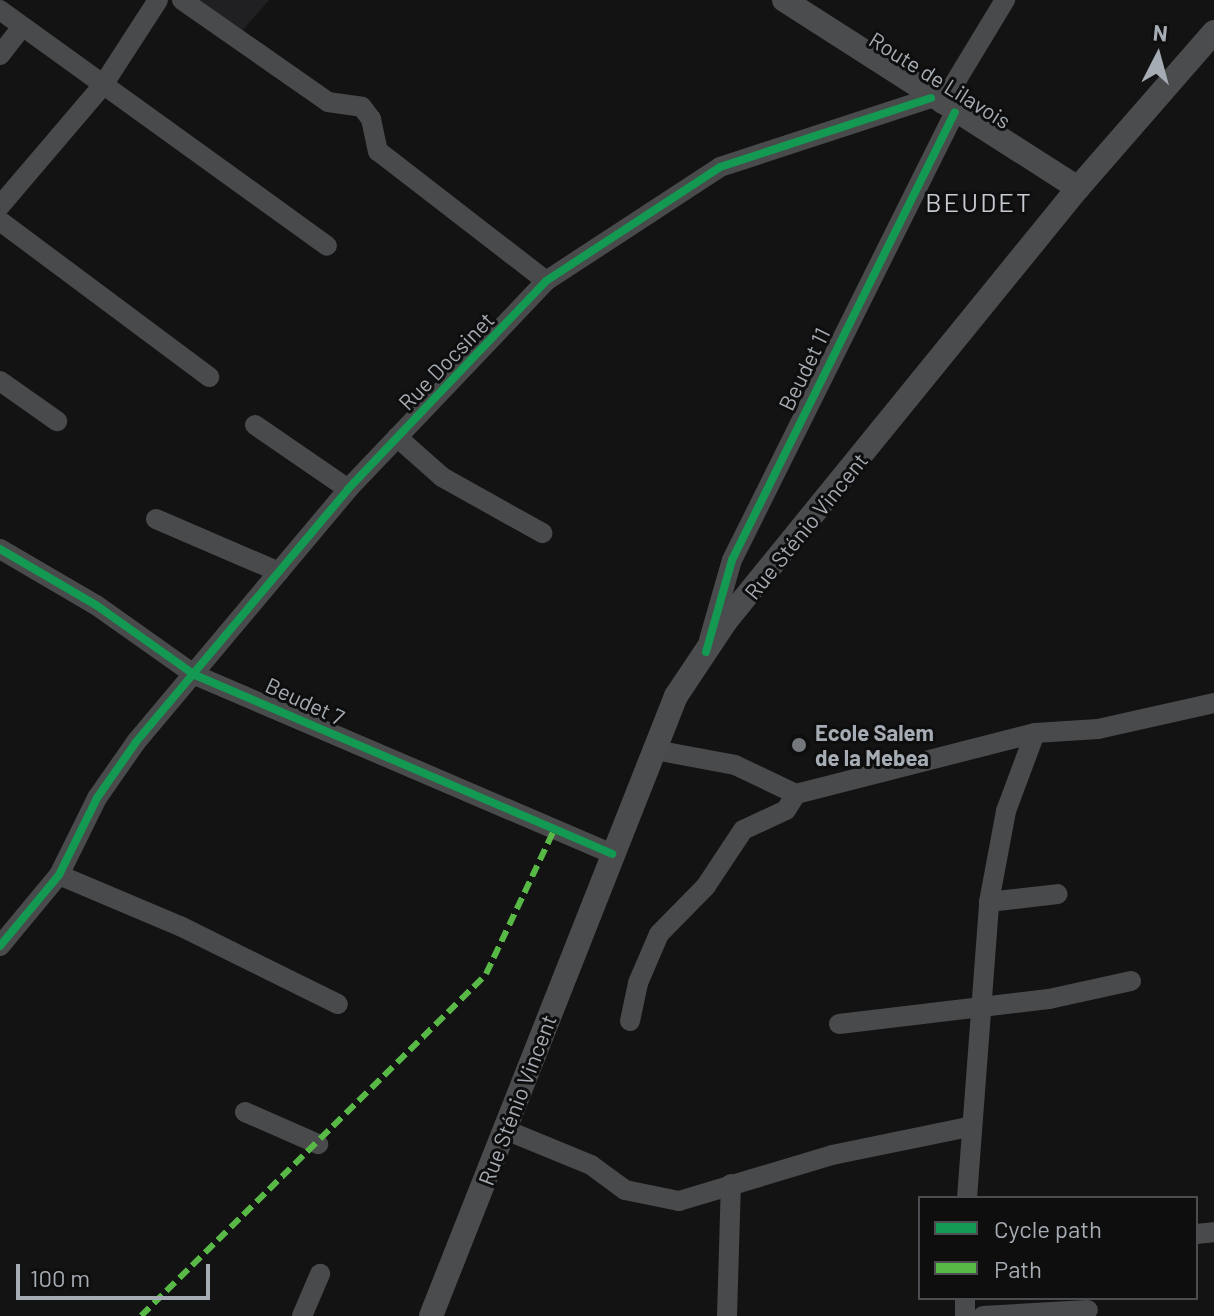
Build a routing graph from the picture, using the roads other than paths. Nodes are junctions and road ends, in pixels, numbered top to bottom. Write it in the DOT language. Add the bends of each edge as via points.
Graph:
graph roads {
  1 [pos="158,0"];
  2 [pos="182,0"];
  3 [pos="784,0"];
  4 [pos="1005,0"];
  5 [pos="0,10"];
  6 [pos="22,27"];
  7 [pos="1214,32"];
  8 [pos="0,55"];
  9 [pos="103,85"];
  10 [pos="943,104"];
  11 [pos="1078,188"];
  12 [pos="0,206"];
  13 [pos="0,221"];
  14 [pos="327,246"];
  15 [pos="546,281"];
  16 [pos="209,377"];
  17 [pos="0,381"];
  18 [pos="57,421"];
  19 [pos="255,425"];
  20 [pos="397,437"];
  21 [pos="348,489"];
  22 [pos="156,519"];
  23 [pos="542,533"];
  24 [pos="0,549"];
  25 [pos="279,572"];
  26 [pos="706,652"];
  27 [pos="195,675"];
  28 [pos="1214,703"];
  29 [pos="1035,733"];
  30 [pos="655,750"];
  31 [pos="796,794"];
  32 [pos="612,854"];
  33 [pos="59,875"];
  34 [pos="1058,894"];
  35 [pos="989,902"];
  36 [pos="0,946"];
  37 [pos="1131,981"];
  38 [pos="338,1004"];
  39 [pos="980,1007"];
  40 [pos="630,1021"];
  41 [pos="839,1024"];
  42 [pos="245,1112"];
  43 [pos="969,1127"];
  44 [pos="506,1130"];
  45 [pos="318,1144"];
  46 [pos="731,1184"];
  47 [pos="967,1196"];
  48 [pos="320,1274"];
  49 [pos="1088,1310"];
  50 [pos="302,1316"];
  51 [pos="431,1316"];
  52 [pos="727,1316"];
  53 [pos="983,1316"];
  1 -- 9 [label="street"];
  2 -- 15 [label="street" via="328,102 362,107 371,119 378,151"];
  3 -- 10 [label="main road, Route de Lilavois"];
  4 -- 10 [label="street, Beudet 11"];
  5 -- 6 [label="street"];
  6 -- 8 [label="street"];
  6 -- 9 [label="street"];
  7 -- 11 [label="main road, Rue Sténio Vincent"];
  9 -- 12 [label="street"];
  9 -- 14 [label="street"];
  10 -- 11 [label="main road, Route de Lilavois"];
  10 -- 15 [label="street, Rue Docsinet" via="720,167"];
  10 -- 26 [label="street, Beudet 11" via="732,560"];
  11 -- 26 [label="main road, Rue Sténio Vincent"];
  13 -- 16 [label="street"];
  15 -- 20 [label="street, Rue Docsinet"];
  17 -- 18 [label="street"];
  19 -- 21 [label="street"];
  20 -- 21 [label="street, Rue Docsinet"];
  20 -- 23 [label="street" via="442,477"];
  21 -- 25 [label="street, Rue Docsinet"];
  22 -- 25 [label="street"];
  24 -- 27 [label="street, Beudet 7" via="96,605"];
  25 -- 27 [label="street, Rue Docsinet"];
  26 -- 30 [label="main road, Rue Sténio Vincent" via="676,696"];
  27 -- 32 [label="street, Beudet 7"];
  27 -- 33 [label="street, Rue Docsinet" via="136,742 97,798"];
  28 -- 29 [label="street" via="1098,729"];
  29 -- 31 [label="street"];
  29 -- 35 [label="street" via="1006,811"];
  30 -- 31 [label="street" via="735,765"];
  30 -- 32 [label="main road, Rue Sténio Vincent"];
  31 -- 40 [label="street" via="786,810 743,830 706,886 659,934 638,983"];
  32 -- 44 [label="main road, Rue Sténio Vincent"];
  33 -- 36 [label="street, Rue Docsinet"];
  33 -- 38 [label="street" via="180,926"];
  34 -- 35 [label="street"];
  35 -- 39 [label="street"];
  37 -- 39 [label="street"];
  39 -- 41 [label="street"];
  39 -- 43 [label="street"];
  42 -- 45 [label="street"];
  43 -- 46 [label="street" via="832,1155"];
  43 -- 47 [label="street"];
  44 -- 46 [label="street" via="591,1165 625,1190 679,1201"];
  44 -- 51 [label="main road, Rue Sténio Vincent"];
  46 -- 52 [label="street"];
  48 -- 50 [label="street"];
  49 -- 53 [label="street"];
}
